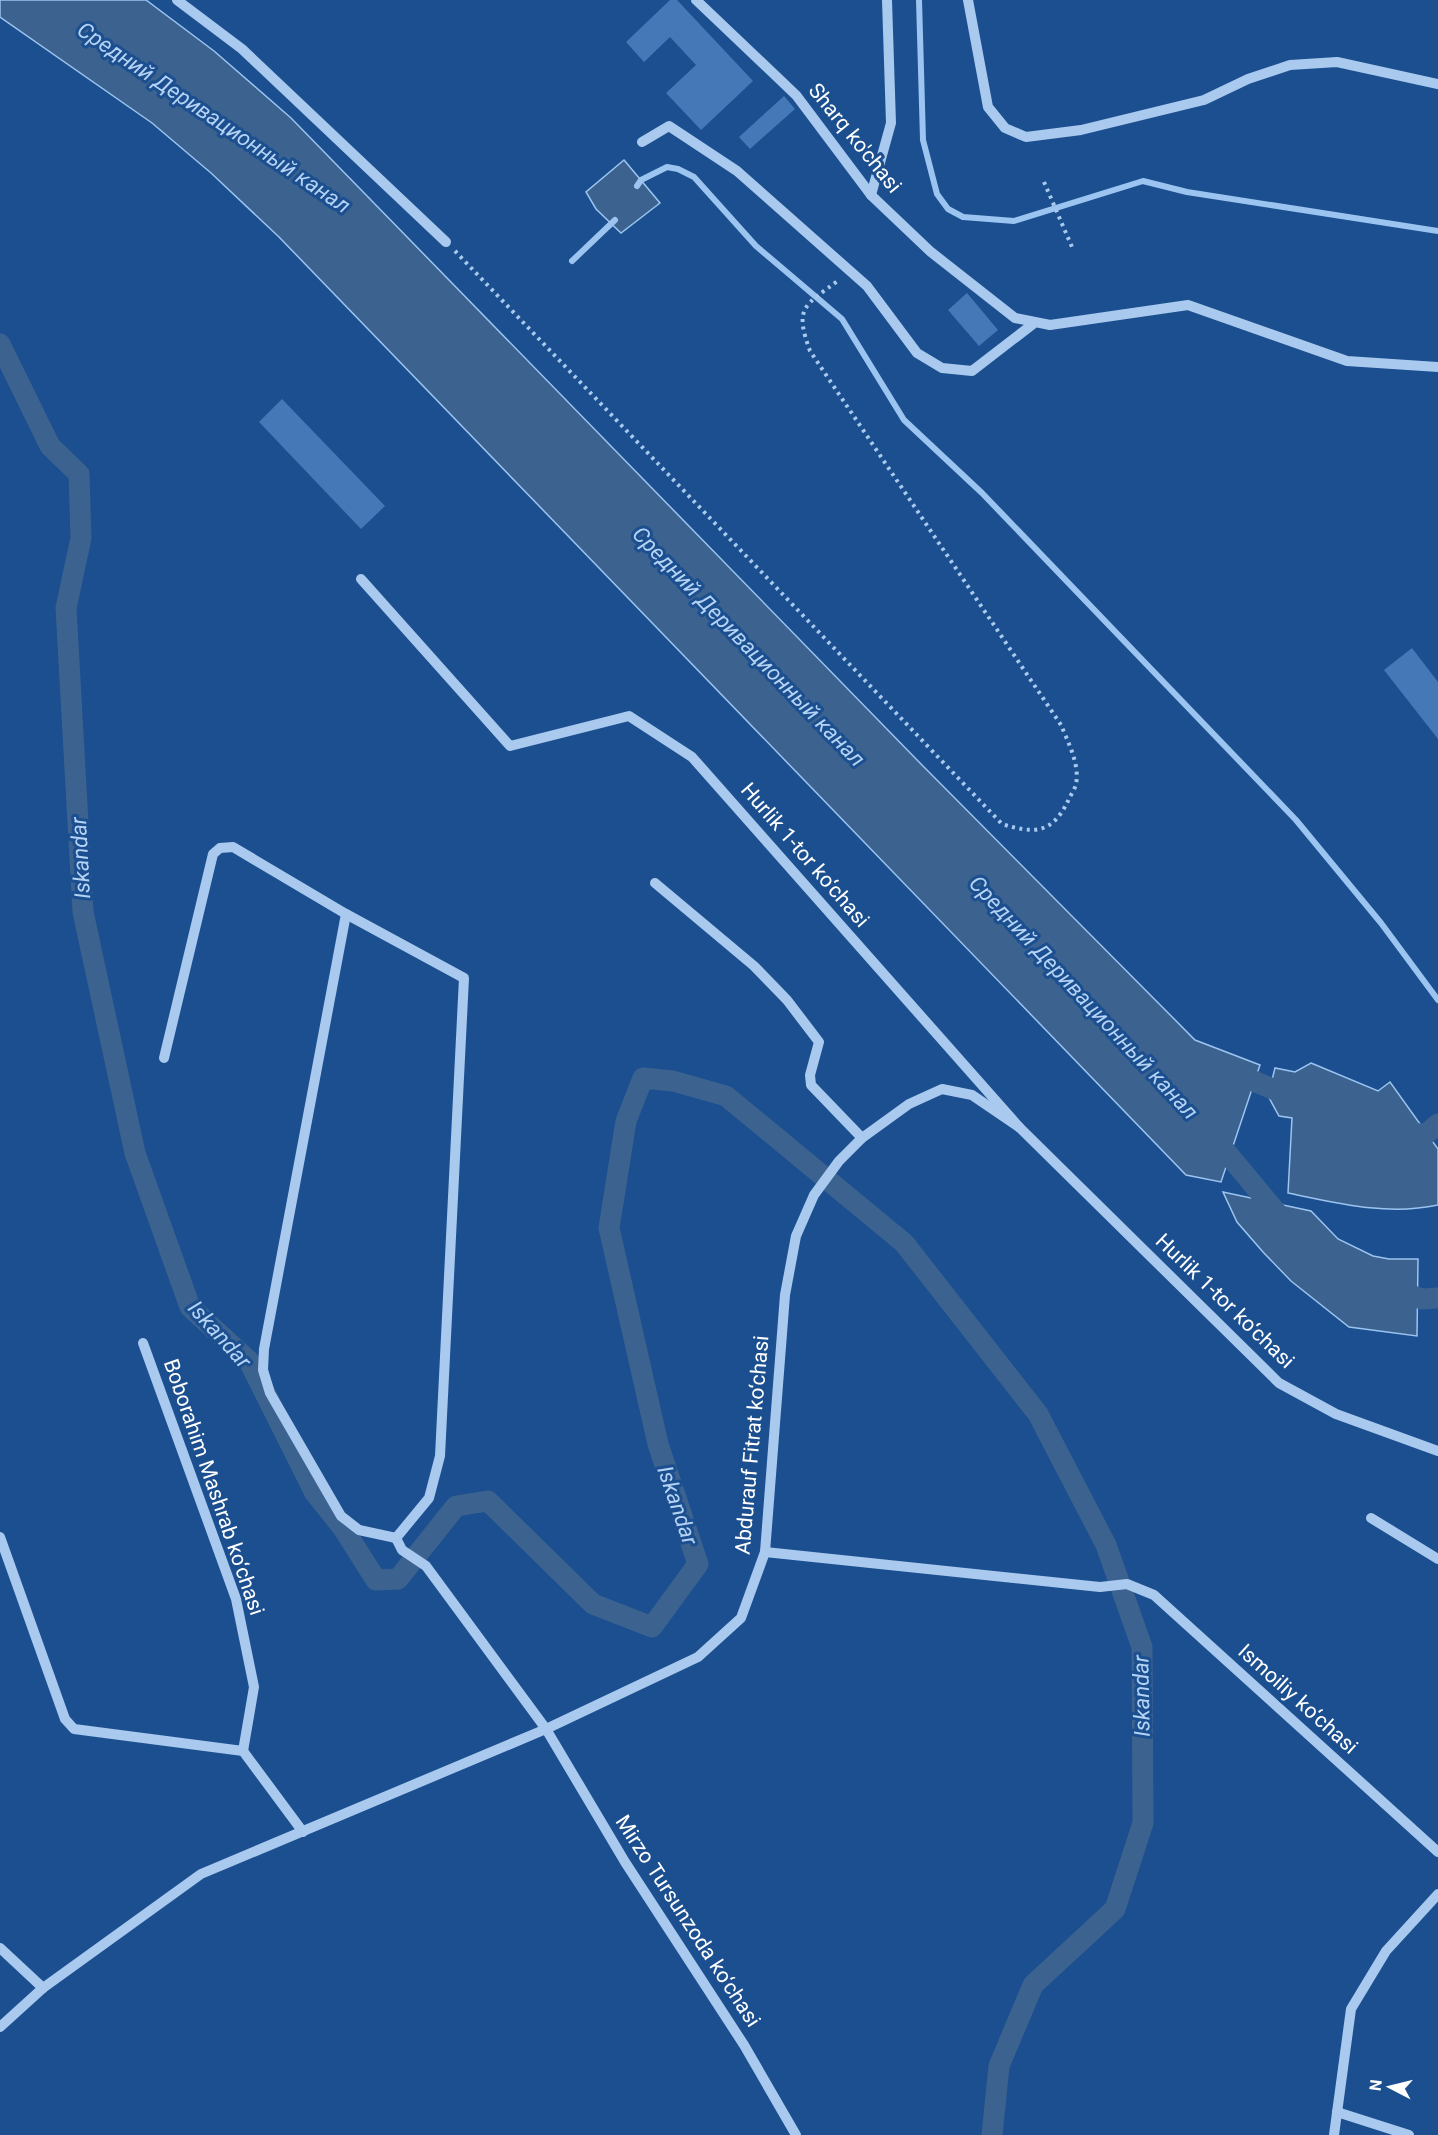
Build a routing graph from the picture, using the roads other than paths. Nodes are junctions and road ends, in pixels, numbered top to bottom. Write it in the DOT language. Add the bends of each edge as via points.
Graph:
graph roads {
  1 [pos="177,0"];
  2 [pos="696,0"];
  3 [pos="887,0"];
  4 [pos="969,0"];
  5 [pos="1438,84"];
  6 [pos="642,142"];
  7 [pos="871,195"];
  8 [pos="446,242"];
  9 [pos="1033,324"];
  10 [pos="1438,367"];
  11 [pos="362,579"];
  12 [pos="655,883"];
  13 [pos="346,914"];
  14 [pos="164,1058"];
  15 [pos="1019,1127"];
  16 [pos="862,1138"];
  17 [pos="839,1161"];
  18 [pos="143,1343"];
  19 [pos="1438,1451"];
  20 [pos="1371,1518"];
  21 [pos="0,1537"];
  22 [pos="396,1538"];
  23 [pos="765,1552"];
  24 [pos="1438,1558"];
  25 [pos="546,1729"];
  26 [pos="243,1751"];
  27 [pos="303,1832"];
  28 [pos="1438,1852"];
  29 [pos="1438,1894"];
  30 [pos="1,1949"];
  31 [pos="43,1988"];
  32 [pos="0,2027"];
  33 [pos="1337,2112"];
  34 [pos="796,2135"];
  35 [pos="1334,2135"];
  36 [pos="1409,2135"];
  1 -- 8 [label="street" via="242,50"];
  2 -- 7 [label="street, Sharq ko'chasi" via="796,95"];
  3 -- 7 [label="street" via="891,123"];
  4 -- 5 [label="street" via="988,107 1005,128 1026,137 1081,129 1204,100 1290,64 1337,62"];
  6 -- 9 [label="street" via="669,126 737,171 867,286 917,353 942,368 972,371"];
  7 -- 9 [label="street, Sharq ko'chasi" via="950,267 1015,318"];
  9 -- 10 [label="street, Sharq ko'chasi" via="1050,325 1188,305 1347,361"];
  11 -- 15 [label="street, Hurlik 1-tor ko‘chasi" via="510,746 629,716 692,756"];
  12 -- 16 [label="street" via="754,966 787,1000 819,1042 810,1075 812,1085"];
  13 -- 14 [label="street" via="234,847 220,848 213,854"];
  13 -- 22 [label="street" via="263,1371 270,1394 341,1516 359,1530"];
  13 -- 22 [label="street" via="461,974 466,984 440,1456 429,1498"];
  15 -- 16 [label="street, Hurlik 1-tor ko‘chasi" via="972,1095 942,1089 909,1104"];
  15 -- 19 [label="street, Hurlik 1-tor ko‘chasi" via="1279,1383 1336,1414"];
  16 -- 17 [label="street, Hurlik 1-tor ko‘chasi"];
  17 -- 23 [label="street, Abdurauf Fitrat ko‘chasi" via="814,1195 796,1236 785,1295"];
  18 -- 26 [label="street, Boborahim Mashrab ko‘chasi" via="236,1599 254,1687"];
  20 -- 24 [label="street"];
  21 -- 26 [label="street" via="65,1719 74,1729"];
  22 -- 25 [label="street, Mirzo Tursunzoda ko‘chasi" via="402,1550 426,1566"];
  23 -- 25 [label="street, Abdurauf Fitrat ko‘chasi" via="741,1618 698,1657"];
  23 -- 28 [label="street, Ismoiliy ko‘chasi" via="1100,1587 1127,1584 1154,1595"];
  25 -- 27 [label="street, Abdurauf Fitrat ko‘chasi"];
  25 -- 34 [label="street, Mirzo Tursunzoda ko‘chasi"];
  26 -- 27 [label="street"];
  27 -- 31 [label="street, Abdurauf Fitrat ko‘chasi" via="201,1874"];
  29 -- 33 [label="street" via="1386,1951 1351,2009"];
  30 -- 31 [label="street"];
  31 -- 32 [label="street, Abdurauf Fitrat ko‘chasi"];
  33 -- 35 [label="street"];
  33 -- 36 [label="street"];
}
